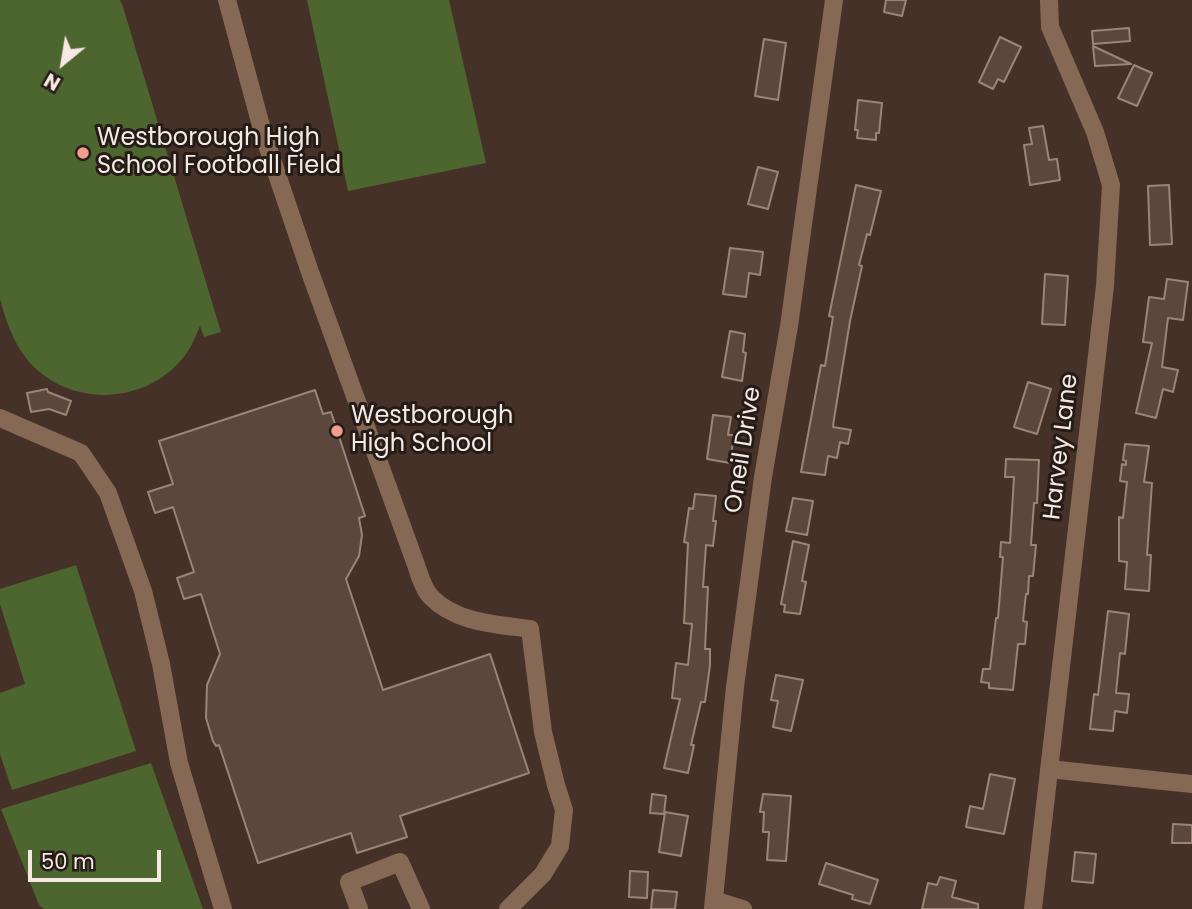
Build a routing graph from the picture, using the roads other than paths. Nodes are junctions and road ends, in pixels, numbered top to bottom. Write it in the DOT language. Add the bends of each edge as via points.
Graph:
graph roads {
  1 [pos="227,0"];
  2 [pos="834,0"];
  3 [pos="1049,0"];
  4 [pos="0,418"];
  5 [pos="1049,769"];
  6 [pos="1192,784"];
  7 [pos="713,905"];
  8 [pos="223,909"];
  9 [pos="359,909"];
  10 [pos="421,909"];
  11 [pos="508,909"];
  12 [pos="743,909"];
  13 [pos="1033,909"];
  1 -- 11 [label="street" via="263,133 310,272 429,596 453,614 530,629 543,732 564,810 560,846 543,874"];
  2 -- 7 [label="street, Oneil Drive" via="763,477"];
  3 -- 5 [label="street, Harvey Lane" via="1050,27 1095,132 1111,185 1105,286"];
  4 -- 8 [label="street" via="81,453 108,493 143,591 179,763"];
  5 -- 6 [label="street"];
  5 -- 13 [label="street, Harvey Lane"];
  7 -- 12 [label="street"];
  9 -- 10 [label="street" via="349,882 400,862"];
}
